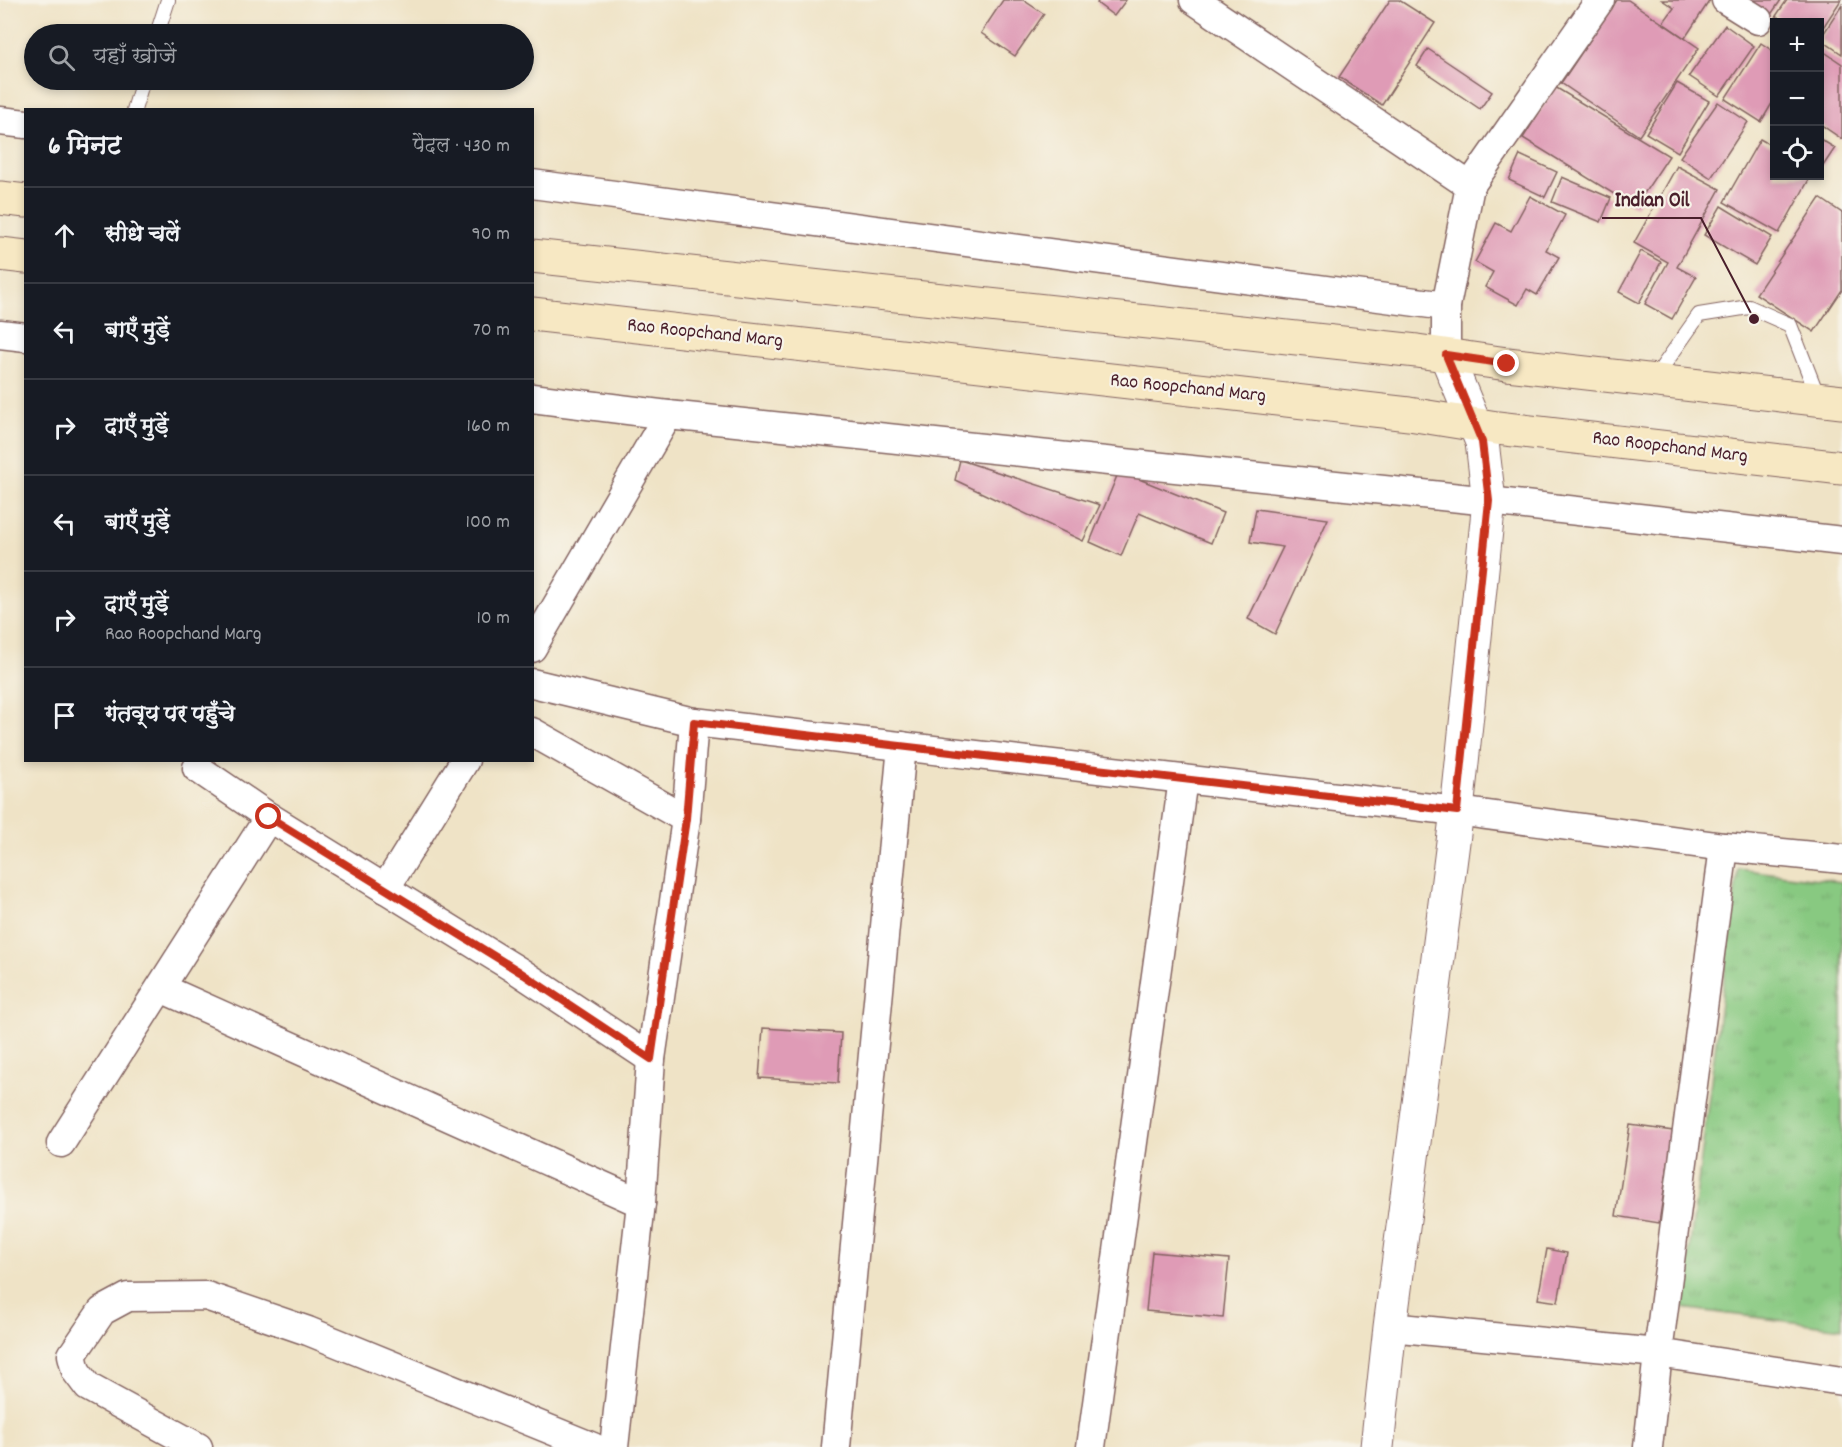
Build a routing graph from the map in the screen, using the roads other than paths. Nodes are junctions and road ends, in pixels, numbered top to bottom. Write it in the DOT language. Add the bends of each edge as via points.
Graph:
graph roads {
  1 [pos="168,0"];
  2 [pos="1194,0"];
  3 [pos="1600,0"];
  4 [pos="1726,0"];
  5 [pos="1758,20"];
  6 [pos="160,24"];
  7 [pos="140,90"];
  8 [pos="135,108"];
  9 [pos="0,121"];
  10 [pos="24,124"];
  11 [pos="534,184"];
  12 [pos="1470,186"];
  13 [pos="0,198"];
  14 [pos="24,201"];
  15 [pos="0,254"];
  16 [pos="534,256"];
  17 [pos="24,257"];
  18 [pos="1446,306"];
  19 [pos="534,314"];
  20 [pos="0,334"];
  21 [pos="24,337"];
  22 [pos="1446,355"];
  23 [pos="1653,381"];
  24 [pos="534,398"];
  25 [pos="1830,401"];
  26 [pos="668,415"];
  27 [pos="1473,424"];
  28 [pos="1842,468"];
  29 [pos="1489,501"];
  30 [pos="1842,541"];
  31 [pos="534,645"];
  32 [pos="534,683"];
  33 [pos="694,722"];
  34 [pos="534,733"];
  35 [pos="902,746"];
  36 [pos="464,762"];
  37 [pos="196,768"];
  38 [pos="1183,779"];
  39 [pos="1457,811"];
  40 [pos="269,817"];
  41 [pos="686,819"];
  42 [pos="1724,847"];
  43 [pos="1842,859"];
  44 [pos="385,889"];
  45 [pos="160,988"];
  46 [pos="651,1059"];
  47 [pos="61,1143"];
  48 [pos="640,1203"];
  49 [pos="1390,1327"];
  50 [pos="1658,1353"];
  51 [pos="1842,1381"];
  52 [pos="198,1447"];
  53 [pos="593,1447"];
  54 [pos="614,1447"];
  55 [pos="836,1447"];
  56 [pos="1091,1447"];
  57 [pos="1377,1447"];
  58 [pos="1648,1447"];
  1 -- 6 [label="lane"];
  2 -- 12 [label="street"];
  3 -- 12 [label="street"];
  4 -- 5 [label="street"];
  7 -- 8 [label="lane"];
  9 -- 10 [label="street"];
  11 -- 18 [label="street"];
  12 -- 18 [label="street"];
  13 -- 14 [label="main road"];
  15 -- 17 [label="main road"];
  16 -- 22 [label="main road"];
  18 -- 22 [label="street"];
  19 -- 27 [label="main road, Rao Roopchand Marg"];
  20 -- 21 [label="street"];
  22 -- 23 [label="main road"];
  22 -- 27 [label="street"];
  23 -- 25 [label="main road"];
  23 -- 25 [label="lane" via="1699,315 1749,307 1790,325"];
  24 -- 26 [label="street"];
  26 -- 29 [label="street"];
  26 -- 31 [label="street"];
  27 -- 28 [label="main road, Rao Roopchand Marg"];
  27 -- 29 [label="street" via="1482,442"];
  29 -- 30 [label="street"];
  29 -- 39 [label="street"];
  32 -- 33 [label="street"];
  33 -- 35 [label="street"];
  33 -- 41 [label="street"];
  34 -- 41 [label="street"];
  35 -- 38 [label="street"];
  35 -- 55 [label="street"];
  36 -- 44 [label="street"];
  37 -- 40 [label="street"];
  38 -- 39 [label="street"];
  38 -- 56 [label="street"];
  39 -- 42 [label="street"];
  39 -- 49 [label="street"];
  40 -- 44 [label="street"];
  40 -- 45 [label="street"];
  41 -- 46 [label="street"];
  42 -- 43 [label="street"];
  42 -- 50 [label="street"];
  44 -- 46 [label="street"];
  45 -- 47 [label="street"];
  45 -- 48 [label="street"];
  46 -- 48 [label="street"];
  48 -- 54 [label="street"];
  49 -- 50 [label="street"];
  49 -- 57 [label="street"];
  50 -- 51 [label="street"];
  50 -- 58 [label="street"];
  52 -- 53 [label="street" via="88,1387 76,1371 72,1355 102,1311 128,1297 206,1296 308,1331"];
}
